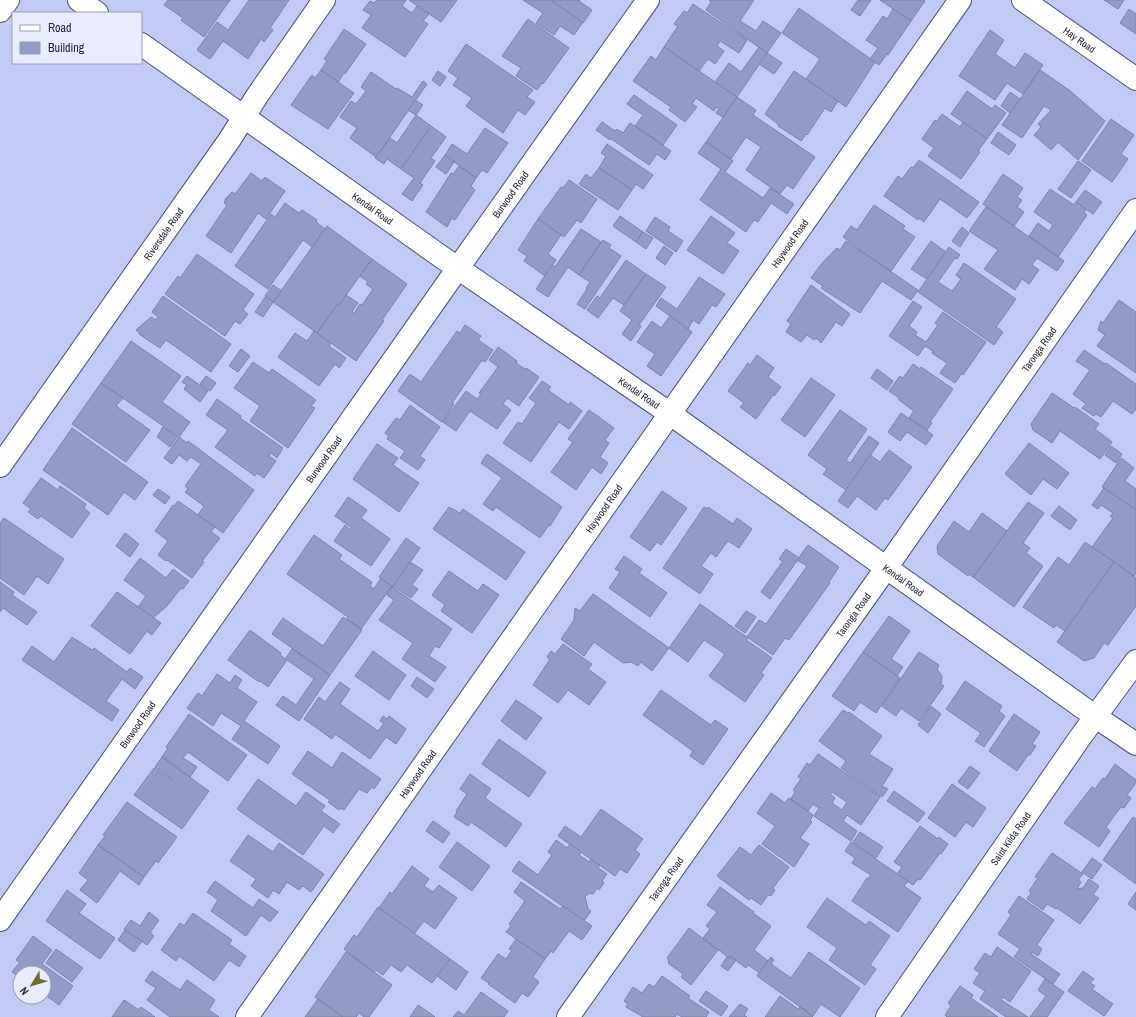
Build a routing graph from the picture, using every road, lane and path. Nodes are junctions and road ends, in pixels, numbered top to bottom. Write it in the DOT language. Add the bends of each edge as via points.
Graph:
graph roads {
  1 [pos="8,0"];
  2 [pos="79,0"];
  3 [pos="324,0"];
  4 [pos="648,0"];
  5 [pos="960,0"];
  6 [pos="1023,0"];
  7 [pos="0,11"];
  8 [pos="96,12"];
  9 [pos="142,45"];
  10 [pos="1136,79"];
  11 [pos="245,116"];
  12 [pos="1136,210"];
  13 [pos="458,268"];
  14 [pos="669,413"];
  15 [pos="0,466"];
  16 [pos="886,567"];
  17 [pos="1136,661"];
  18 [pos="1096,717"];
  19 [pos="1136,744"];
  20 [pos="0,920"];
  21 [pos="246,1017"];
  22 [pos="568,1017"];
  23 [pos="887,1017"];
  1 -- 7 [label="street"];
  2 -- 8 [label="street"];
  3 -- 11 [label="street, Riversdale Road"];
  4 -- 13 [label="street, Burwood Road"];
  5 -- 14 [label="street, Haywood Road"];
  6 -- 10 [label="street, Hay Road"];
  9 -- 11 [label="street, Kendal Road"];
  11 -- 13 [label="street, Kendal Road"];
  11 -- 15 [label="street, Riversdale Road"];
  12 -- 16 [label="street, Taronga Road"];
  13 -- 14 [label="street, Kendal Road"];
  13 -- 20 [label="street, Burwood Road"];
  14 -- 16 [label="street, Kendal Road"];
  14 -- 21 [label="street, Haywood Road"];
  16 -- 18 [label="street, Kendal Road"];
  16 -- 22 [label="street, Taronga Road"];
  17 -- 18 [label="street, Saint Kilda Road"];
  18 -- 19 [label="street, Kendal Road"];
  18 -- 23 [label="street, Saint Kilda Road"];
}
